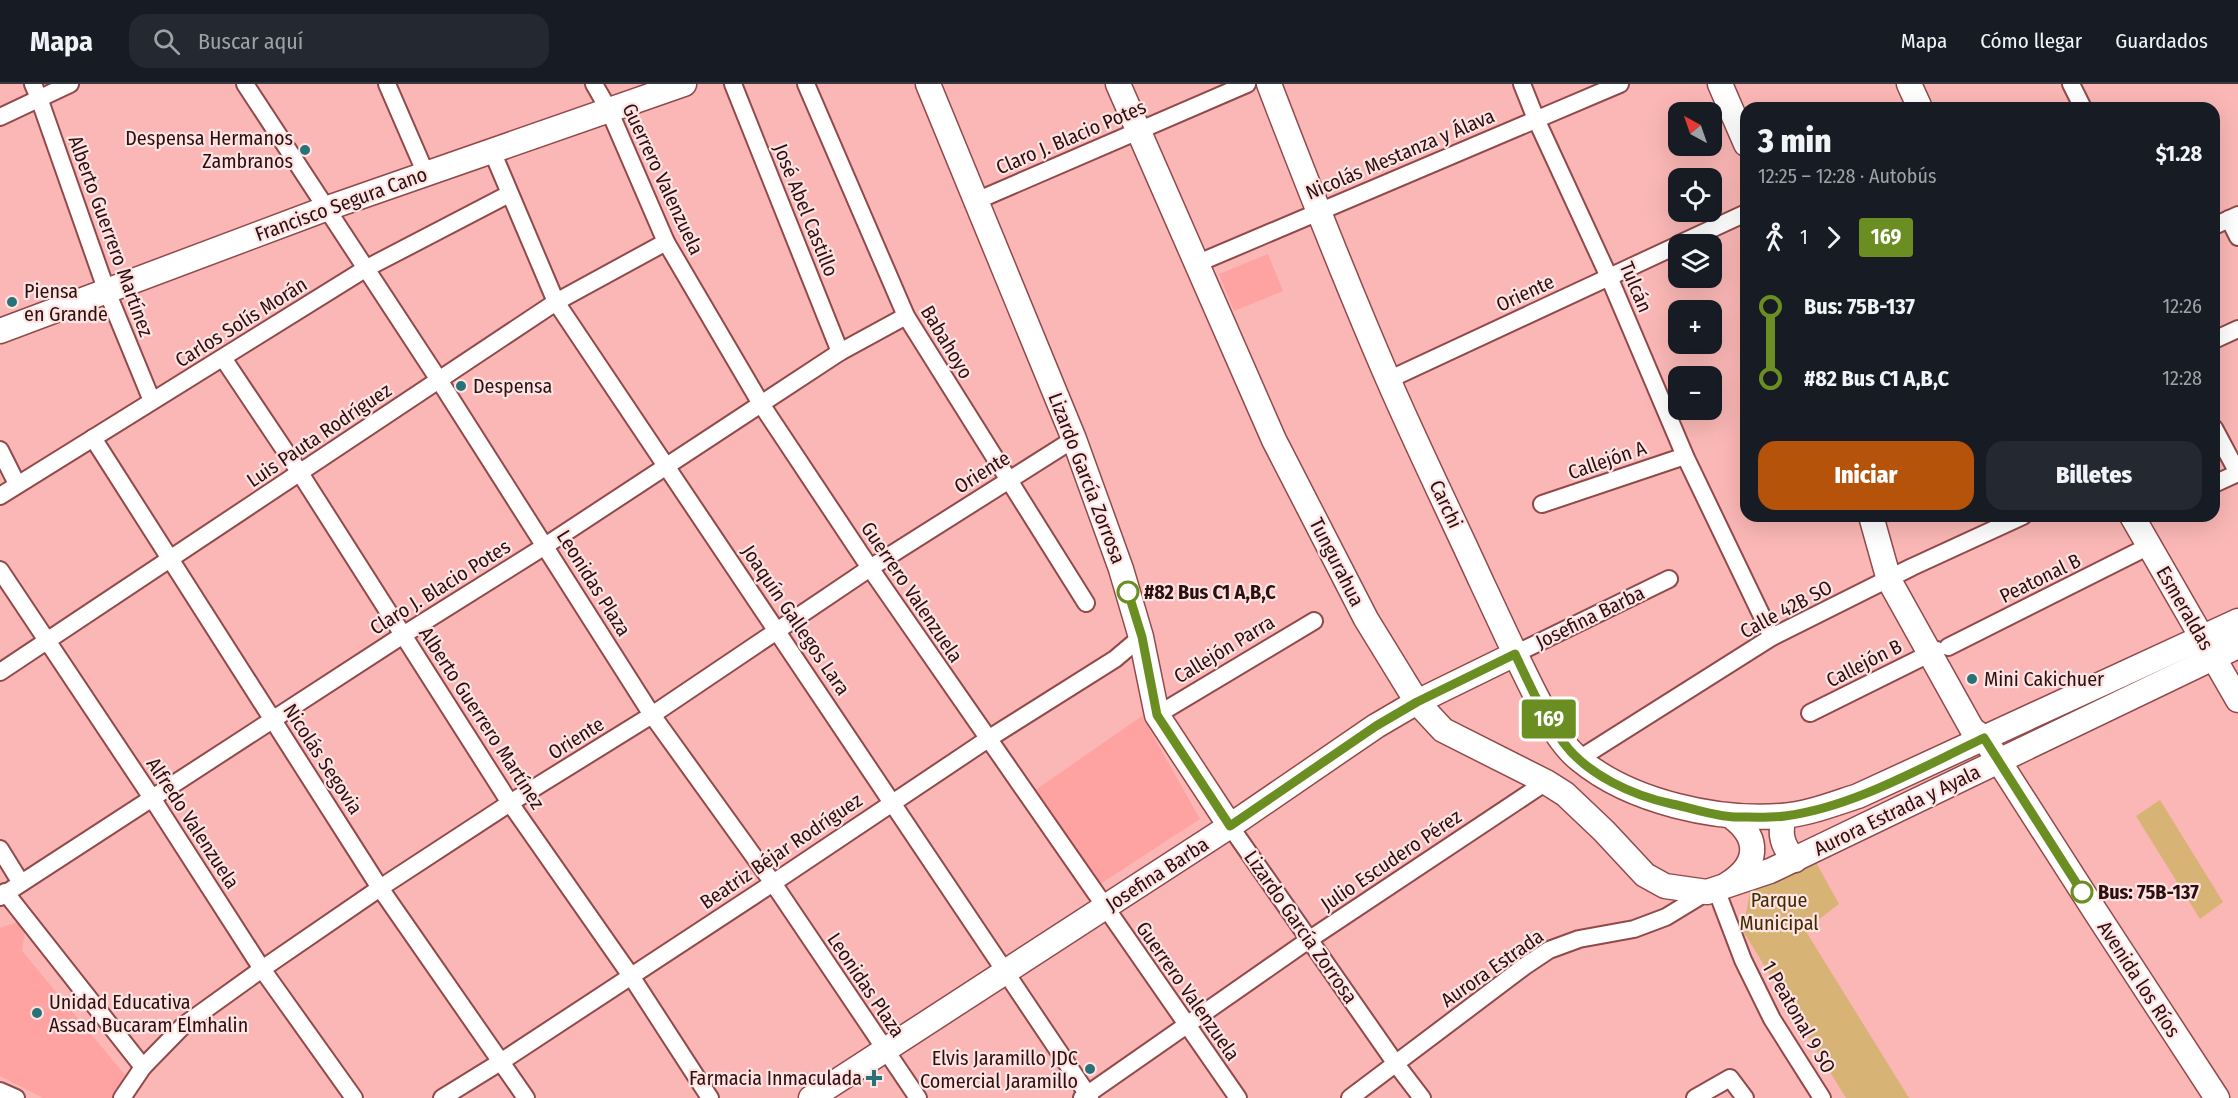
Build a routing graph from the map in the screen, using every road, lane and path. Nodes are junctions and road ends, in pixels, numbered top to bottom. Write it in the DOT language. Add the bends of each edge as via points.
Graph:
graph roads {
  1 [pos="70,84"];
  2 [pos="244,84"];
  3 [pos="387,84"];
  4 [pos="594,84"];
  5 [pos="684,84"];
  6 [pos="733,84"];
  7 [pos="806,84"];
  8 [pos="928,84"];
  9 [pos="1118,84"];
  10 [pos="1247,84"];
  11 [pos="1269,84"];
  12 [pos="1522,84"];
  13 [pos="1620,84"];
  14 [pos="1720,84"];
  15 [pos="1737,84"];
  16 [pos="1909,84"];
  17 [pos="1924,84"];
  18 [pos="2072,84"];
  19 [pos="36,91"];
  20 [pos="1744,102"];
  21 [pos="1917,102"];
  22 [pos="1932,102"];
  23 [pos="2080,102"];
  24 [pos="609,110"];
  25 [pos="0,117"];
  26 [pos="1536,119"];
  27 [pos="1740,130"];
  28 [pos="1138,131"];
  29 [pos="492,151"];
  30 [pos="426,174"];
  31 [pos="509,194"];
  32 [pos="976,201"];
  33 [pos="325,208"];
  34 [pos="1318,212"];
  35 [pos="1740,216"];
  36 [pos="2234,217"];
  37 [pos="2220,223"];
  38 [pos="1702,234"];
  39 [pos="2238,237"];
  40 [pos="666,242"];
  41 [pos="1668,250"];
  42 [pos="1196,264"];
  43 [pos="365,269"];
  44 [pos="1609,277"];
  45 [pos="106,289"];
  46 [pos="556,302"];
  47 [pos="906,316"];
  48 [pos="2238,329"];
  49 [pos="0,331"];
  50 [pos="2220,337"];
  51 [pos="840,352"];
  52 [pos="223,358"];
  53 [pos="439,380"];
  54 [pos="1389,380"];
  55 [pos="152,401"];
  56 [pos="761,404"];
  57 [pos="93,438"];
  58 [pos="1074,439"];
  59 [pos="2220,439"];
  60 [pos="0,450"];
  61 [pos="1685,456"];
  62 [pos="668,466"];
  63 [pos="300,473"];
  64 [pos="2238,473"];
  65 [pos="1008,481"];
  66 [pos="2220,481"];
  67 [pos="17,484"];
  68 [pos="0,496"];
  69 [pos="1542,504"];
  70 [pos="1873,522"];
  71 [pos="1884,522"];
  72 [pos="2010,522"];
  73 [pos="2140,522"];
  74 [pos="545,546"];
  75 [pos="2149,546"];
  76 [pos="169,560"];
  77 [pos="870,568"];
  78 [pos="0,570"];
  79 [pos="1894,577"];
  80 [pos="1669,579"];
  81 [pos="1086,603"];
  82 [pos="1314,621"];
  83 [pos="2238,621"];
  84 [pos="777,629"];
  85 [pos="403,635"];
  86 [pos="1142,637"];
  87 [pos="1772,637"];
  88 [pos="2201,637"];
  89 [pos="46,641"];
  90 [pos="2238,646"];
  91 [pos="1939,650"];
  92 [pos="1515,654"];
  93 [pos="2214,658"];
  94 [pos="0,672"];
  95 [pos="2238,700"];
  96 [pos="1417,702"];
  97 [pos="1810,713"];
  98 [pos="652,715"];
  99 [pos="1157,715"];
  100 [pos="273,721"];
  101 [pos="1984,738"];
  102 [pos="988,739"];
  103 [pos="1579,759"];
  104 [pos="1998,760"];
  105 [pos="1546,782"];
  106 [pos="152,798"];
  107 [pos="892,802"];
  108 [pos="510,803"];
  109 [pos="1784,816"];
  110 [pos="1732,817"];
  111 [pos="1230,826"];
  112 [pos="0,849"];
  113 [pos="1795,860"];
  114 [pos="21,883"];
  115 [pos="773,883"];
  116 [pos="380,888"];
  117 [pos="1716,890"];
  118 [pos="3,895"];
  119 [pos="1104,908"];
  120 [pos="1310,939"];
  121 [pos="262,969"];
  122 [pos="1006,972"];
  123 [pos="631,976"];
  124 [pos="1187,1025"];
  125 [pos="885,1050"];
  126 [pos="502,1061"];
  127 [pos="1396,1064"];
  128 [pos="143,1066"];
  129 [pos="0,1091"];
  130 [pos="1087,1097"];
  131 [pos="16,1098"];
  132 [pos="122,1098"];
  133 [pos="354,1098"];
  134 [pos="442,1098"];
  135 [pos="526,1098"];
  136 [pos="710,1098"];
  137 [pos="811,1098"];
  138 [pos="918,1098"];
  139 [pos="1238,1098"];
  140 [pos="1350,1098"];
  141 [pos="1422,1098"];
  142 [pos="1695,1098"];
  143 [pos="1744,1098"];
  144 [pos="1822,1098"];
  145 [pos="2217,1098"];
  1 -- 19 [label="street"];
  2 -- 33 [label="street, Leonidas Plaza"];
  3 -- 30 [label="street"];
  4 -- 24 [label="street, Guerrero Valenzuela"];
  5 -- 24 [label="main road, Francisco Segura Cano"];
  6 -- 51 [label="street, José Abel Castillo"];
  7 -- 47 [label="street, Babahoyo"];
  8 -- 32 [label="main road, Lizardo García Zorrosa"];
  9 -- 28 [label="main road, Tungurahua"];
  10 -- 28 [label="street, Claro J. Blacio Potes"];
  11 -- 34 [label="main road, Carchi"];
  12 -- 26 [label="street, Tulcán"];
  13 -- 26 [label="street, Nicolás Mestanza y Álava"];
  14 -- 27 [label="main road"];
  15 -- 20 [label="main road"];
  16 -- 21 [label="main road"];
  17 -- 22 [label="main road"];
  18 -- 23 [label="street"];
  19 -- 25 [label="street"];
  19 -- 45 [label="street, Alberto Guerrero Martínez"];
  24 -- 29 [label="main road, Francisco Segura Cano"];
  24 -- 40 [label="street, Guerrero Valenzuela"];
  26 -- 34 [label="street, Nicolás Mestanza y Álava"];
  26 -- 44 [label="street, Tulcán"];
  28 -- 32 [label="street, Claro J. Blacio Potes"];
  28 -- 42 [label="main road, Tungurahua"];
  29 -- 30 [label="main road, Francisco Segura Cano"];
  29 -- 31 [label="street, Joaquín Gallegos Lara"];
  30 -- 33 [label="main road, Francisco Segura Cano"];
  31 -- 43 [label="street, Carlos Solís Morán"];
  31 -- 46 [label="street, Joaquín Gallegos Lara"];
  32 -- 58 [label="main road, Lizardo García Zorrosa"];
  33 -- 43 [label="street, Leonidas Plaza"];
  33 -- 45 [label="main road, Francisco Segura Cano"];
  34 -- 42 [label="street, Nicolás Mestanza y Álava"];
  34 -- 54 [label="main road, Carchi"];
  35 -- 38 [label="street, Oriente"];
  36 -- 37 [label="street"];
  36 -- 39 [label="street"];
  40 -- 46 [label="street, Luis Pauta Rodríguez"];
  40 -- 56 [label="street, Guerrero Valenzuela"];
  41 -- 44 [label="street, Oriente"];
  42 -- 96 [label="main road, Tungurahua" via="1274,440 1366,619"];
  43 -- 52 [label="street, Carlos Solís Morán"];
  43 -- 53 [label="street, Leonidas Plaza"];
  44 -- 54 [label="street, Oriente"];
  44 -- 61 [label="street, Tulcán"];
  45 -- 49 [label="main road, Francisco Segura Cano"];
  45 -- 55 [label="street, Alberto Guerrero Martínez"];
  46 -- 53 [label="street, Luis Pauta Rodríguez"];
  46 -- 62 [label="street, Joaquín Gallegos Lara"];
  47 -- 51 [label="street, Claro J. Blacio Potes"];
  47 -- 65 [label="street, Babahoyo"];
  48 -- 50 [label="street"];
  51 -- 56 [label="street, Claro J. Blacio Potes"];
  52 -- 55 [label="street, Carlos Solís Morán"];
  52 -- 63 [label="street, Alberto Guerrero Martínez"];
  53 -- 63 [label="street, Luis Pauta Rodríguez"];
  53 -- 74 [label="street, Leonidas Plaza"];
  54 -- 92 [label="main road, Carchi"];
  55 -- 57 [label="street, Carlos Solís Morán"];
  56 -- 62 [label="street, Claro J. Blacio Potes"];
  56 -- 77 [label="street, Guerrero Valenzuela"];
  57 -- 67 [label="street, Carlos Solís Morán"];
  57 -- 76 [label="street, Nicolás Segovia"];
  58 -- 65 [label="street, Oriente"];
  58 -- 86 [label="main road, Lizardo García Zorrosa"];
  59 -- 64 [label="street"];
  60 -- 67 [label="street"];
  61 -- 69 [label="street, Callejón A"];
  61 -- 87 [label="street, Tulcán"];
  62 -- 74 [label="street, Claro J. Blacio Potes"];
  62 -- 84 [label="street, Joaquín Gallegos Lara"];
  63 -- 76 [label="street, Luis Pauta Rodríguez"];
  63 -- 85 [label="street, Alberto Guerrero Martínez"];
  64 -- 66 [label="street"];
  65 -- 77 [label="street, Oriente"];
  65 -- 81 [label="street, Babahoyo"];
  67 -- 68 [label="street, Carlos Solís Morán"];
  70 -- 79 [label="main road, Avenida los Ríos"];
  71 -- 79 [label="main road, Avenida los Ríos"];
  72 -- 79 [label="street, Calle 42B SO"];
  73 -- 75 [label="main road, Esmeraldas"];
  74 -- 85 [label="street, Claro J. Blacio Potes"];
  74 -- 98 [label="street, Leonidas Plaza"];
  75 -- 88 [label="main road, Esmeraldas"];
  75 -- 91 [label="street, Peatonal B"];
  76 -- 89 [label="street, Luis Pauta Rodríguez"];
  76 -- 100 [label="street, Nicolás Segovia"];
  77 -- 84 [label="street, Oriente"];
  77 -- 102 [label="street, Guerrero Valenzuela"];
  78 -- 89 [label="street, Alfredo Valenzuela"];
  79 -- 87 [label="street, Calle 42B SO"];
  79 -- 91 [label="main road, Avenida los Ríos"];
  80 -- 92 [label="street, Josefina Barba"];
  82 -- 99 [label="street, Callejón Parra"];
  83 -- 88 [label="main road, Aurora Estrada y Ayala"];
  84 -- 98 [label="street, Oriente"];
  84 -- 107 [label="street, Joaquín Gallegos Lara"];
  85 -- 100 [label="street, Claro J. Blacio Potes"];
  85 -- 108 [label="street, Alberto Guerrero Martínez"];
  86 -- 99 [label="main road, Lizardo García Zorrosa"];
  86 -- 102 [label="street, Beatriz Béjar Rodríguez"];
  87 -- 103 [label="street, Calle 42B SO"];
  88 -- 93 [label="main road, Esmeraldas"];
  88 -- 101 [label="main road, Aurora Estrada y Ayala"];
  89 -- 94 [label="street, Luis Pauta Rodríguez"];
  89 -- 106 [label="street, Alfredo Valenzuela"];
  90 -- 93 [label="main road, Aurora Estrada y Ayala"];
  91 -- 97 [label="street, Callejón B"];
  91 -- 101 [label="main road, Avenida los Ríos" via="1982,724"];
  92 -- 96 [label="main road, Josefina Barba"];
  92 -- 103 [label="main road, Carchi" via="1544,712 1563,743"];
  93 -- 95 [label="main road, Esmeraldas"];
  93 -- 104 [label="main road, Aurora Estrada y Ayala"];
  96 -- 105 [label="main road, Tungurahua" via="1443,730"];
  96 -- 111 [label="main road, Josefina Barba"];
  98 -- 108 [label="street, Oriente"];
  98 -- 115 [label="street, Leonidas Plaza"];
  99 -- 111 [label="main road, Lizardo García Zorrosa"];
  100 -- 106 [label="street, Claro J. Blacio Potes"];
  100 -- 116 [label="street, Nicolás Segovia"];
  101 -- 104 [label="main road, Avenida los Ríos"];
  101 -- 109 [label="main road, Aurora Estrada y Ayala" via="1857,796"];
  102 -- 107 [label="street, Beatriz Béjar Rodríguez"];
  102 -- 119 [label="street, Guerrero Valenzuela"];
  103 -- 110 [label="main road, Carchi" via="1602,776 1650,799"];
  104 -- 113 [label="main road, Aurora Estrada y Ayala"];
  104 -- 145 [label="main road, Avenida los Ríos"];
  105 -- 117 [label="main road, Tungurahua" via="1572,799 1646,874 1665,886"];
  105 -- 120 [label="street, Julio Escudero Pérez"];
  106 -- 114 [label="street, Claro J. Blacio Potes"];
  106 -- 121 [label="street, Alfredo Valenzuela"];
  107 -- 115 [label="street, Beatriz Béjar Rodríguez"];
  107 -- 122 [label="street, Joaquín Gallegos Lara"];
  108 -- 116 [label="street, Oriente"];
  108 -- 123 [label="street, Alberto Guerrero Martínez"];
  109 -- 110 [label="main road, Aurora Estrada y Ayala"];
  109 -- 113 [label="main road" via="1781,840"];
  110 -- 117 [label="main road" via="1752,839 1752,854 1737,879"];
  111 -- 119 [label="main road, Josefina Barba"];
  111 -- 120 [label="street, Lizardo García Zorrosa"];
  112 -- 114 [label="street"];
  113 -- 117 [label="main road, Aurora Estrada y Ayala"];
  114 -- 118 [label="street, Claro J. Blacio Potes"];
  115 -- 123 [label="street, Beatriz Béjar Rodríguez"];
  115 -- 125 [label="street, Leonidas Plaza"];
  116 -- 121 [label="street, Oriente"];
  116 -- 126 [label="street, Nicolás Segovia"];
  117 -- 127 [label="street, Aurora Estrada" via="1645,925 1579,939 1550,950"];
  117 -- 144 [label="street, 1 Peatonal 9 SO" via="1743,960 1772,1019"];
  118 -- 128 [label="street"];
  119 -- 122 [label="main road, Josefina Barba"];
  119 -- 124 [label="street, Guerrero Valenzuela"];
  120 -- 124 [label="street, Julio Escudero Pérez"];
  120 -- 127 [label="street, Lizardo García Zorrosa"];
  121 -- 128 [label="street, Oriente" via="184,1025"];
  121 -- 133 [label="street, Alfredo Valenzuela"];
  122 -- 125 [label="main road, Josefina Barba"];
  122 -- 130 [label="street, Joaquín Gallegos Lara"];
  123 -- 126 [label="street, Beatriz Béjar Rodríguez"];
  123 -- 136 [label="street, Alberto Guerrero Martínez"];
  124 -- 130 [label="street, Julio Escudero Pérez"];
  124 -- 139 [label="street, Guerrero Valenzuela"];
  125 -- 137 [label="main road, Josefina Barba"];
  125 -- 138 [label="street, Leonidas Plaza"];
  126 -- 134 [label="street, Beatriz Béjar Rodríguez"];
  126 -- 135 [label="street, Nicolás Segovia"];
  127 -- 140 [label="street, Aurora Estrada"];
  127 -- 141 [label="street, Lizardo García Zorrosa"];
  128 -- 132 [label="street, Oriente"];
  129 -- 131 [label="street"];
  142 -- 143 [label="street" via="1730,1078"];
}
